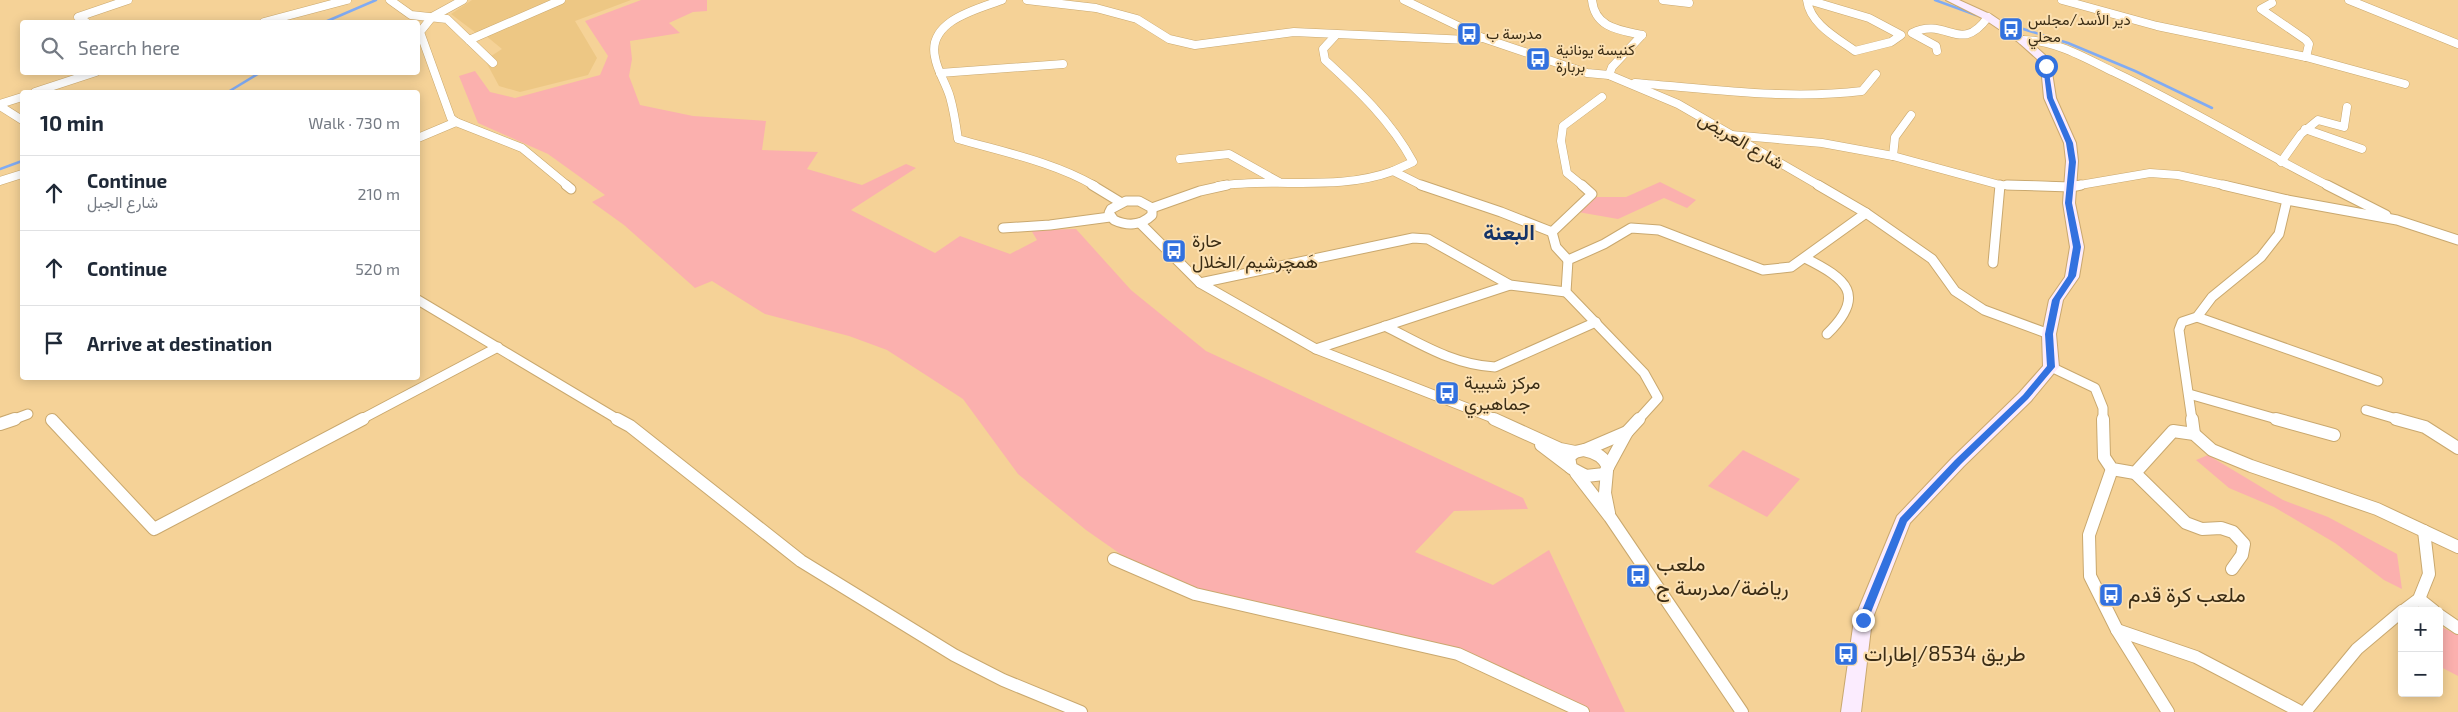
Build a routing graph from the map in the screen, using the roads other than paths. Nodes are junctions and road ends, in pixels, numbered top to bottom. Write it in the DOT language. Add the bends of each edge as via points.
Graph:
graph roads {
  1 [pos="128,0"];
  2 [pos="347,0"];
  3 [pos="390,0"];
  4 [pos="463,0"];
  5 [pos="561,0"];
  6 [pos="1002,0"];
  7 [pos="1028,0"];
  8 [pos="1404,0"];
  9 [pos="1592,0"];
  10 [pos="1664,0"];
  11 [pos="1808,0"];
  12 [pos="1951,0"];
  13 [pos="2062,0"];
  14 [pos="2349,0"];
  15 [pos="1690,3"];
  16 [pos="2272,3"];
  17 [pos="432,17"];
  18 [pos="1988,17"];
  19 [pos="83,20"];
  20 [pos="272,20"];
  21 [pos="1335,36"];
  22 [pos="1483,38"];
  23 [pos="469,40"];
  24 [pos="2022,40"];
  25 [pos="2458,44"];
  26 [pos="1937,51"];
  27 [pos="2306,57"];
  28 [pos="493,63"];
  29 [pos="1063,64"];
  30 [pos="940,73"];
  31 [pos="1876,74"];
  32 [pos="87,75"];
  33 [pos="1609,75"];
  34 [pos="1626,82"];
  35 [pos="2405,84"];
  36 [pos="41,90"];
  37 [pos="20,97"];
  38 [pos="1602,97"];
  39 [pos="0,106"];
  40 [pos="2348,107"];
  41 [pos="1911,115"];
  42 [pos="20,119"];
  43 [pos="456,122"];
  44 [pos="2306,129"];
  45 [pos="1731,135"];
  46 [pos="420,137"];
  47 [pos="2362,149"];
  48 [pos="1893,156"];
  49 [pos="1180,159"];
  50 [pos="2281,162"];
  51 [pos="1393,171"];
  52 [pos="20,175"];
  53 [pos="0,181"];
  54 [pos="1280,182"];
  55 [pos="2000,185"];
  56 [pos="2071,187"];
  57 [pos="571,189"];
  58 [pos="2287,200"];
  59 [pos="1120,202"];
  60 [pos="1152,208"];
  61 [pos="1866,213"];
  62 [pos="1110,217"];
  63 [pos="2397,220"];
  64 [pos="1140,223"];
  65 [pos="1003,228"];
  66 [pos="1552,232"];
  67 [pos="2458,240"];
  68 [pos="1805,258"];
  69 [pos="1568,260"];
  70 [pos="1993,263"];
  71 [pos="1200,283"];
  72 [pos="1510,285"];
  73 [pos="1566,292"];
  74 [pos="420,301"];
  75 [pos="2197,317"];
  76 [pos="1596,322"];
  77 [pos="1385,326"];
  78 [pos="1827,334"];
  79 [pos="2049,334"];
  80 [pos="498,347"];
  81 [pos="1316,350"];
  82 [pos="2051,367"];
  83 [pos="2378,381"];
  84 [pos="2189,394"];
  85 [pos="2366,410"];
  86 [pos="28,414"];
  87 [pos="52,420"];
  88 [pos="1506,423"];
  89 [pos="0,424"];
  90 [pos="1628,432"];
  91 [pos="2194,434"];
  92 [pos="2334,435"];
  93 [pos="2458,448"];
  94 [pos="1580,451"];
  95 [pos="1607,469"];
  96 [pos="2112,469"];
  97 [pos="1573,470"];
  98 [pos="2135,473"];
  99 [pos="1610,517"];
  100 [pos="2424,531"];
  101 [pos="2458,547"];
  102 [pos="1114,559"];
  103 [pos="2232,569"];
  104 [pos="2419,599"];
  105 [pos="2408,607"];
  106 [pos="2429,607"];
  107 [pos="2398,614"];
  108 [pos="2443,618"];
  109 [pos="2458,628"];
  110 [pos="2117,630"];
  111 [pos="1081,712"];
  112 [pos="1583,712"];
  113 [pos="1742,712"];
  114 [pos="1850,712"];
  115 [pos="2168,712"];
  116 [pos="2301,712"];
  117 [pos="2305,712"];
  1 -- 19 [label="street" via="78,17"];
  2 -- 20 [label="street"];
  3 -- 17 [label="street" via="411,15"];
  4 -- 17 [label="street"];
  5 -- 23 [label="street"];
  6 -- 30 [label="street" via="948,23 938,35 934,50"];
  7 -- 21 [label="street" via="1096,8 1137,19 1169,39 1194,45 1294,32"];
  8 -- 22 [label="street, شارع العريض"];
  9 -- 33 [label="street" via="1592,10 1598,22 1612,29 1642,35 1612,66"];
  10 -- 15 [label="street"];
  11 -- 11 [label="street" via="1809,11 1817,21 1855,50 1891,42 1901,35 1875,22"];
  12 -- 18 [label="main road"];
  13 -- 27 [label="street" via="2157,26"];
  14 -- 25 [label="street"];
  16 -- 27 [label="street" via="2261,9 2306,38 2309,44"];
  17 -- 23 [label="street" via="447,19"];
  17 -- 43 [label="street" via="420,32 451,118"];
  18 -- 24 [label="main road"];
  18 -- 26 [label="street" via="1977,32 1968,35 1930,27 1912,33 1936,46"];
  21 -- 22 [label="street"];
  21 -- 51 [label="street" via="1323,49 1324,60 1383,113 1402,139 1413,162"];
  22 -- 33 [label="street, شارع العريض" via="1587,73"];
  23 -- 28 [label="street"];
  24 -- 50 [label="street" via="2064,48 2168,98"];
  24 -- 56 [label="main road" via="2046,66 2050,98 2070,143"];
  27 -- 35 [label="street"];
  29 -- 30 [label="street"];
  30 -- 59 [label="street" via="949,90 958,139 1079,177"];
  31 -- 34 [label="street" via="1862,91 1841,94 1775,93"];
  32 -- 36 [label="street"];
  33 -- 34 [label="street, شارع العريض"];
  34 -- 45 [label="street, شارع العريض" via="1678,104"];
  37 -- 39 [label="street"];
  38 -- 66 [label="street" via="1563,126 1561,141 1567,173 1592,194"];
  39 -- 42 [label="street"];
  40 -- 44 [label="street" via="2344,127 2318,120"];
  41 -- 48 [label="street" via="1895,137"];
  43 -- 46 [label="street"];
  43 -- 57 [label="street" via="522,148"];
  44 -- 47 [label="street"];
  44 -- 50 [label="street"];
  45 -- 48 [label="street" via="1822,143"];
  45 -- 61 [label="street, شارع العريض"];
  48 -- 55 [label="street"];
  49 -- 54 [label="street" via="1229,154"];
  50 -- 63 [label="street"];
  51 -- 54 [label="street" via="1378,178 1345,182"];
  51 -- 66 [label="street" via="1428,189"];
  52 -- 53 [label="street"];
  54 -- 60 [label="street" via="1227,185"];
  55 -- 56 [label="street"];
  55 -- 70 [label="street"];
  56 -- 58 [label="street" via="2150,172"];
  56 -- 79 [label="main road" via="2068,203 2077,247 2072,276 2056,300"];
  58 -- 63 [label="street"];
  58 -- 75 [label="street" via="2279,234 2261,257 2212,297"];
  59 -- 60 [label="street" via="1139,201"];
  59 -- 62 [label="street" via="1111,209"];
  60 -- 64 [label="street" via="1152,215"];
  61 -- 68 [label="street"];
  61 -- 79 [label="street, شارع العريض" via="1932,259 1955,292 1984,310"];
  62 -- 64 [label="street" via="1126,224"];
  62 -- 65 [label="street"];
  63 -- 67 [label="street"];
  64 -- 71 [label="street"];
  66 -- 69 [label="street" via="1556,247"];
  68 -- 69 [label="street" via="1791,267 1763,270 1659,230 1631,228"];
  68 -- 78 [label="street" via="1831,272 1848,294 1850,306"];
  69 -- 73 [label="street"];
  71 -- 72 [label="street" via="1414,238 1428,239"];
  71 -- 81 [label="street"];
  72 -- 73 [label="street"];
  72 -- 77 [label="street"];
  73 -- 76 [label="street"];
  74 -- 80 [label="street"];
  75 -- 83 [label="street"];
  75 -- 84 [label="street" via="2182,322 2179,330"];
  76 -- 77 [label="street" via="1496,367 1479,368"];
  76 -- 90 [label="street" via="1644,373 1658,398"];
  77 -- 81 [label="street"];
  79 -- 82 [label="main road"];
  80 -- 87 [label="street" via="154,529"];
  80 -- 111 [label="street" via="630,426 809,566 954,655 1003,680"];
  81 -- 88 [label="street"];
  82 -- 96 [label="street" via="2095,388 2103,408 2104,457"];
  82 -- 114 [label="main road" via="2026,397 1903,520 1863,620"];
  84 -- 91 [label="street"];
  84 -- 92 [label="street"];
  85 -- 93 [label="street" via="2425,427"];
  86 -- 89 [label="street"];
  88 -- 94 [label="street" via="1560,448"];
  88 -- 97 [label="street"];
  90 -- 94 [label="street"];
  90 -- 95 [label="street"];
  91 -- 98 [label="street" via="2173,431"];
  91 -- 100 [label="street" via="2212,450 2377,509"];
  94 -- 95 [label="street" via="1601,456"];
  94 -- 97 [label="street" via="1568,460"];
  95 -- 97 [label="street" via="1594,478"];
  95 -- 99 [label="street" via="1605,494"];
  96 -- 98 [label="street"];
  96 -- 110 [label="street" via="2089,535 2090,576"];
  97 -- 99 [label="street"];
  98 -- 103 [label="street" via="2186,523 2202,529 2221,528 2233,532 2244,544 2242,554"];
  99 -- 113 [label="street"];
  100 -- 101 [label="street"];
  100 -- 104 [label="street" via="2429,574"];
  102 -- 112 [label="street" via="1195,594 1458,654"];
  104 -- 105 [label="street"];
  104 -- 106 [label="street"];
  107 -- 117 [label="street" via="2377,629 2345,662"];
  108 -- 109 [label="street"];
  110 -- 115 [label="street"];
  110 -- 116 [label="street" via="2196,656"];
}
